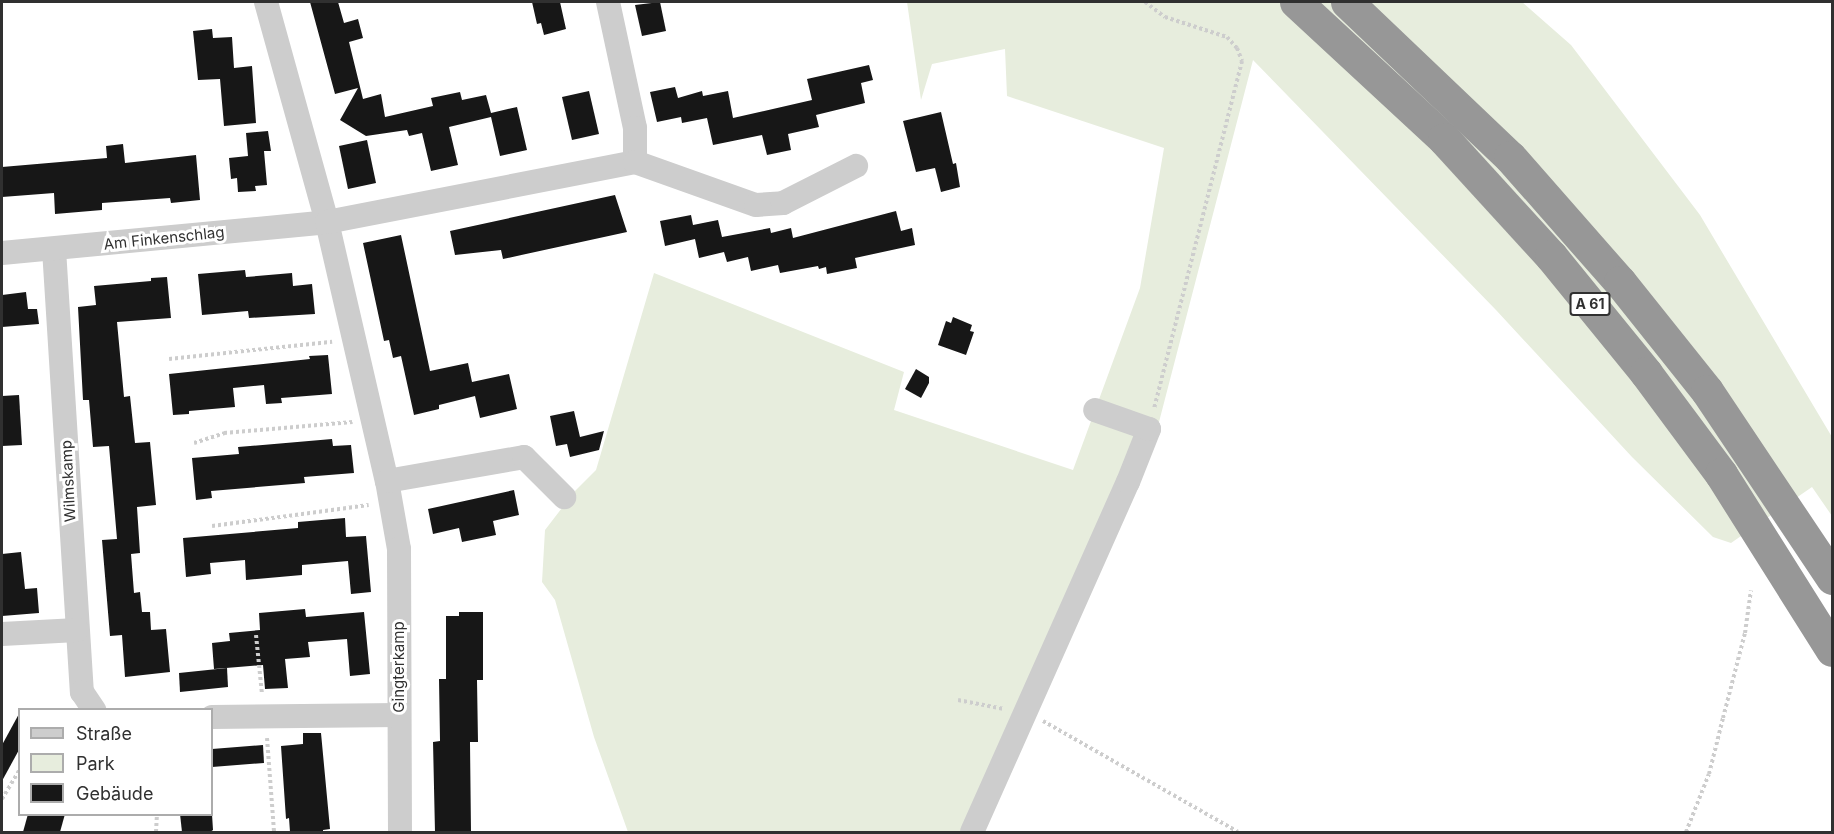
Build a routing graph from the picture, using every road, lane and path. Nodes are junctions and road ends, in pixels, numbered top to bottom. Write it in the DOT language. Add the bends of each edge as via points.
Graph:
graph roads {
  1 [pos="267,2"];
  2 [pos="608,2"];
  3 [pos="1145,2"];
  4 [pos="1296,2"];
  5 [pos="1347,2"];
  6 [pos="635,162"];
  7 [pos="856,166"];
  8 [pos="327,222"];
  9 [pos="54,249"];
  10 [pos="2,253"];
  11 [pos="355,339"];
  12 [pos="169,359"];
  13 [pos="1095,410"];
  14 [pos="373,420"];
  15 [pos="1149,429"];
  16 [pos="194,443"];
  17 [pos="389,492"];
  18 [pos="564,497"];
  19 [pos="212,526"];
  20 [pos="1833,578"];
  21 [pos="1751,590"];
  22 [pos="77,630"];
  23 [pos="2,634"];
  24 [pos="1833,650"];
  25 [pos="958,700"];
  26 [pos="93,708"];
  27 [pos="1025,713"];
  28 [pos="399,715"];
  29 [pos="213,717"];
  30 [pos="18,772"];
  31 [pos="2,799"];
  32 [pos="157,816"];
  33 [pos="156,832"];
  34 [pos="400,832"];
  35 [pos="972,832"];
  36 [pos="1238,832"];
  37 [pos="1686,832"];
  1 -- 8 [label="street"];
  2 -- 6 [label="street" via="635,128"];
  3 -- 15 [label="path" via="1165,17 1227,37 1242,61"];
  4 -- 24 [label="highway, A 61" via="1444,139 1551,256 1646,373 1720,474"];
  5 -- 20 [label="highway, A 61" via="1510,157 1620,282 1707,391"];
  6 -- 7 [label="street" via="756,205 783,203"];
  6 -- 8 [label="street, Am Finkenschlag"];
  8 -- 9 [label="street, Am Finkenschlag"];
  8 -- 11 [label="street, Gingterkamp"];
  9 -- 10 [label="street, Am Finkenschlag"];
  9 -- 22 [label="street, Wilmskamp"];
  11 -- 12 [label="path"];
  11 -- 14 [label="street, Gingterkamp"];
  13 -- 15 [label="street"];
  14 -- 16 [label="path" via="224,433"];
  14 -- 17 [label="street, Gingterkamp"];
  15 -- 27 [label="street"];
  17 -- 18 [label="street" via="524,457"];
  17 -- 19 [label="path" via="296,513"];
  17 -- 28 [label="street, Gingterkamp" via="399,549"];
  21 -- 37 [label="path" via="1745,633 1714,752"];
  22 -- 23 [label="street"];
  22 -- 26 [label="street, Wilmskamp" via="82,692"];
  25 -- 27 [label="path"];
  27 -- 35 [label="street"];
  27 -- 36 [label="path"];
  28 -- 29 [label="street"];
  28 -- 34 [label="street, Gingterkamp"];
  30 -- 31 [label="path"];
  32 -- 33 [label="path"];
}
